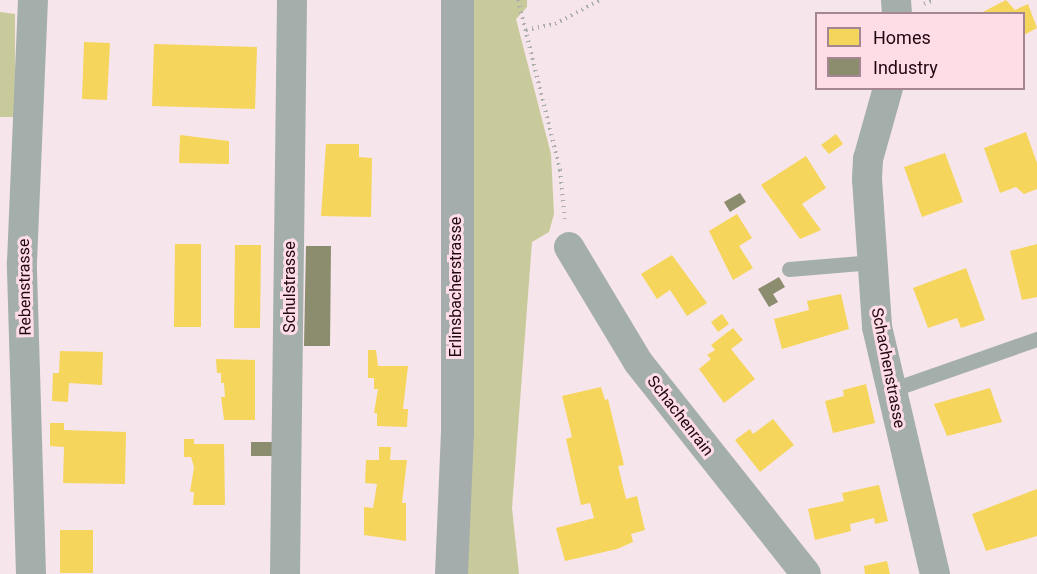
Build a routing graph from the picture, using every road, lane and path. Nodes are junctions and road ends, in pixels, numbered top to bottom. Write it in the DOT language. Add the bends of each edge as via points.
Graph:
graph roads {
  1 [pos="33,0"];
  2 [pos="292,0"];
  3 [pos="457,0"];
  4 [pos="518,0"];
  5 [pos="600,0"];
  6 [pos="526,30"];
  7 [pos="887,90"];
  8 [pos="569,247"];
  9 [pos="873,262"];
  10 [pos="789,269"];
  11 [pos="1037,339"];
  12 [pos="891,390"];
  13 [pos="31,574"];
  14 [pos="285,574"];
  15 [pos="451,574"];
  16 [pos="806,574"];
  17 [pos="934,574"];
  1 -- 13 [label="street, Rebenstrasse" via="22,262"];
  2 -- 14 [label="street, Schulstrasse"];
  3 -- 15 [label="main road, Erlinsbacherstrasse" via="457,433"];
  4 -- 6 [label="path"];
  5 -- 6 [label="path" via="555,24"];
  6 -- 8 [label="path" via="560,170"];
  7 -- 9 [label="street, Schachenstrasse" via="868,159"];
  8 -- 16 [label="street, Schachenrain" via="638,362"];
  9 -- 10 [label="lane"];
  9 -- 12 [label="street, Schachenstrasse" via="877,327"];
  11 -- 12 [label="lane"];
  12 -- 17 [label="street, Schachenstrasse"];
}
